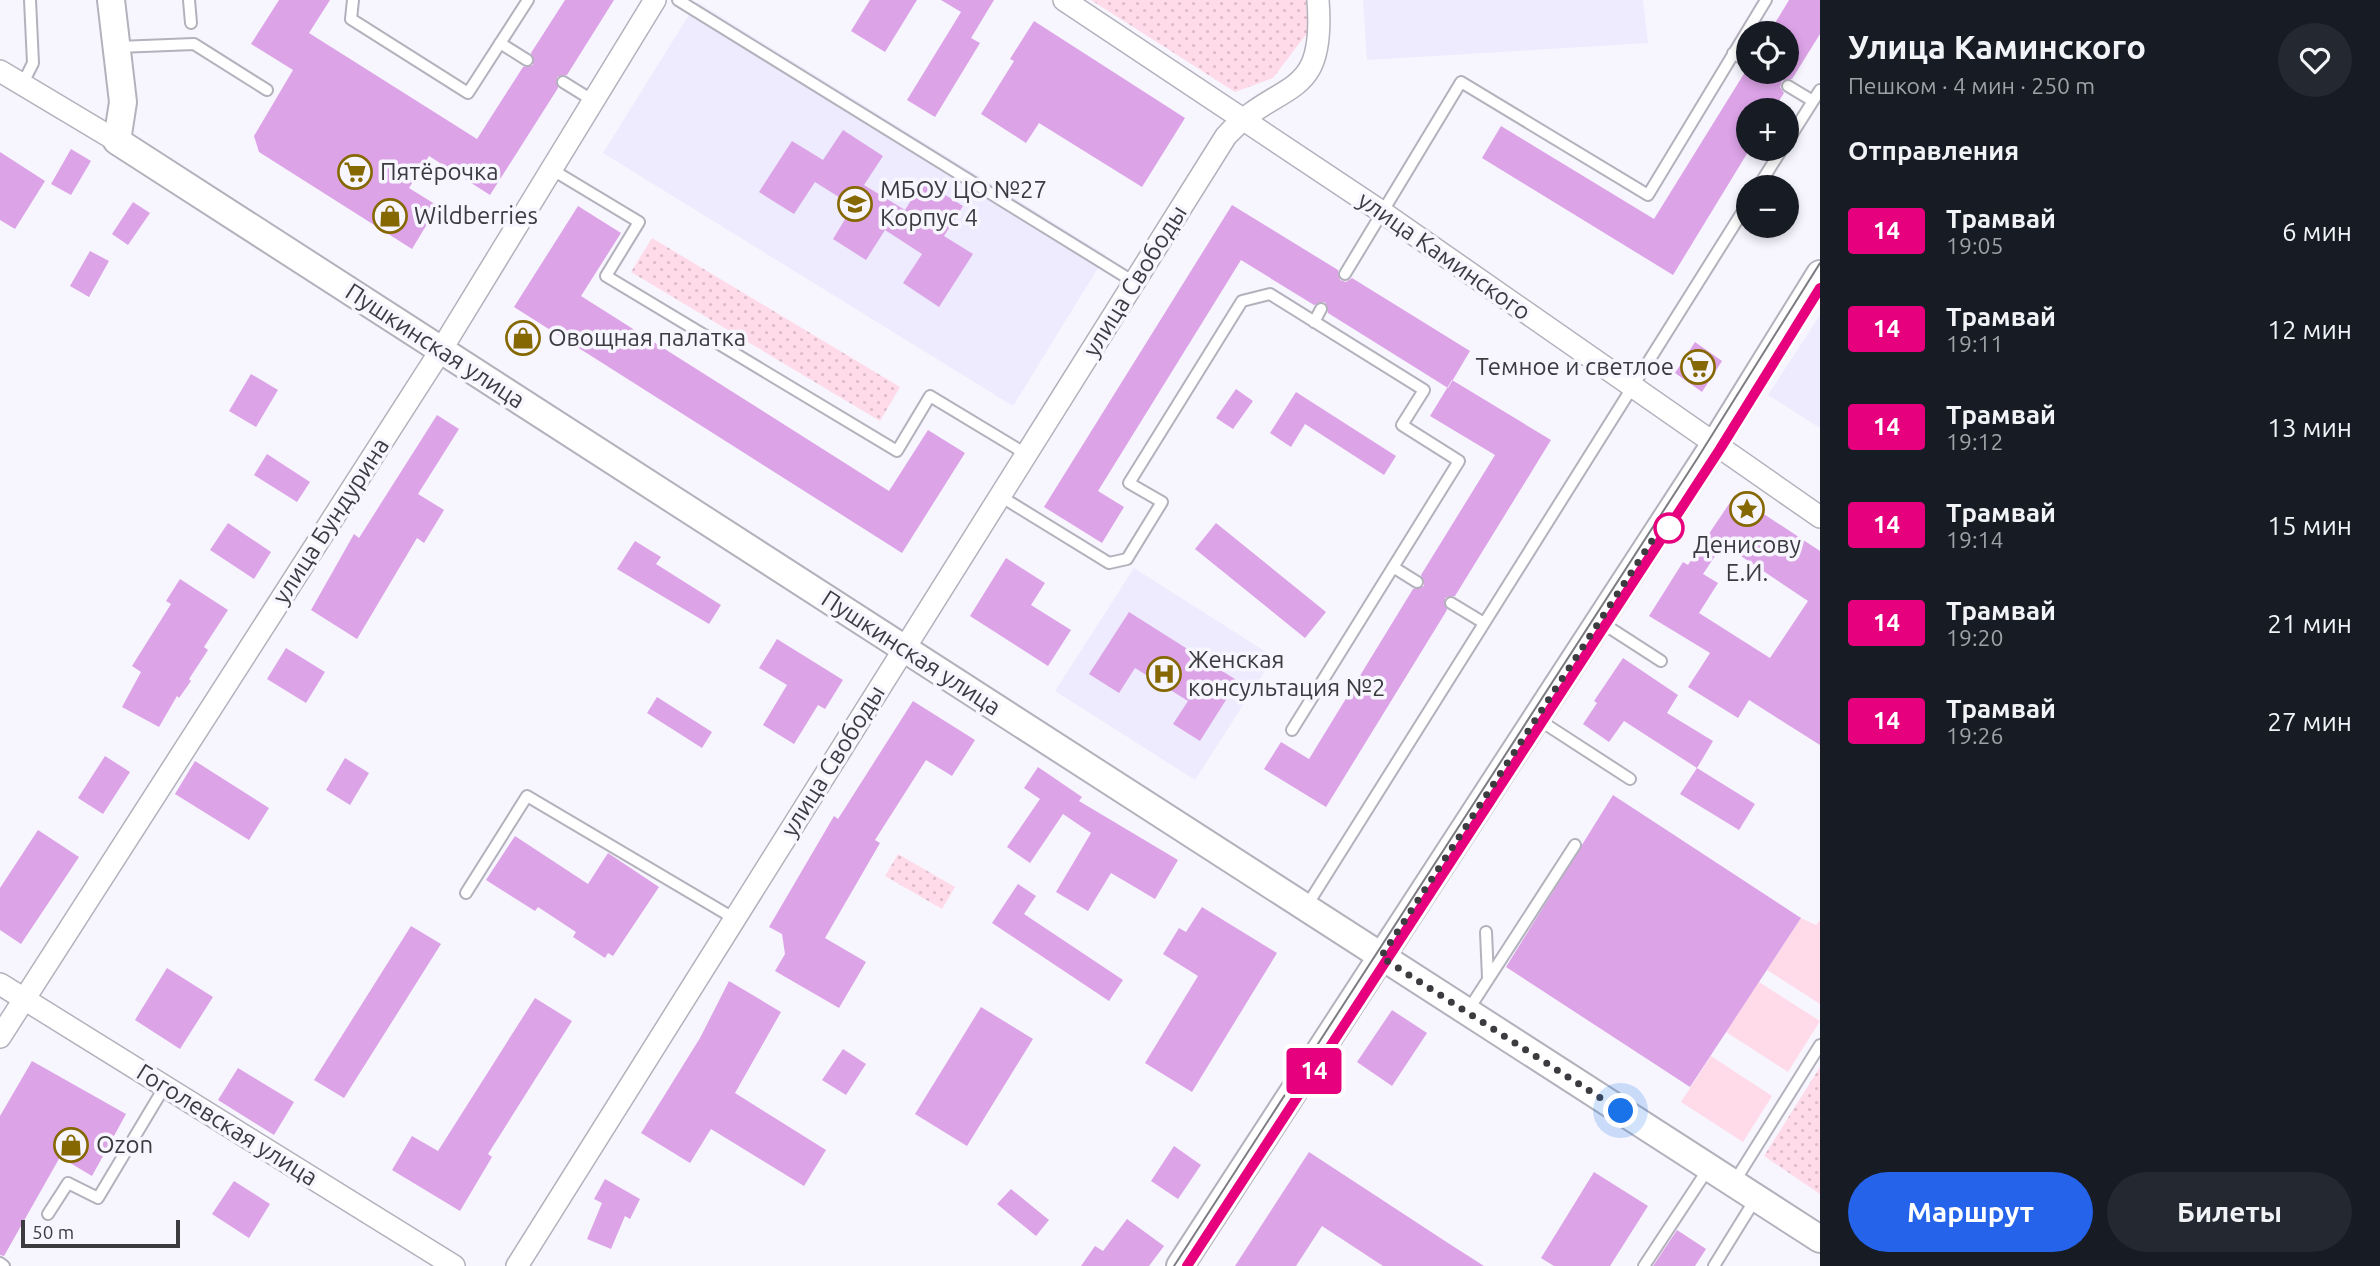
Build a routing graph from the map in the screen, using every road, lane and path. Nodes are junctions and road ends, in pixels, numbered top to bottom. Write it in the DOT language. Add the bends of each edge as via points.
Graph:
graph roads {
  1 [pos="30,0"];
  2 [pos="111,0"];
  3 [pos="189,0"];
  4 [pos="353,0"];
  5 [pos="528,0"];
  6 [pos="655,0"];
  7 [pos="678,0"];
  8 [pos="1064,0"];
  9 [pos="1318,0"];
  10 [pos="1766,0"];
  11 [pos="191,23"];
  12 [pos="500,43"];
  13 [pos="118,47"];
  14 [pos="1733,53"];
  15 [pos="1736,55"];
  16 [pos="527,60"];
  17 [pos="0,71"];
  18 [pos="563,82"];
  19 [pos="22,85"];
  20 [pos="1788,86"];
  21 [pos="267,90"];
  22 [pos="1820,90"];
  23 [pos="592,100"];
  24 [pos="1813,101"];
  25 [pos="1243,118"];
  26 [pos="1799,123"];
  27 [pos="117,141"];
  28 [pos="551,169"];
  29 [pos="1382,212"];
  30 [pos="1736,222"];
  31 [pos="1345,274"];
  32 [pos="1820,274"];
  33 [pos="1134,282"];
  34 [pos="1321,309"];
  35 [pos="1314,321"];
  36 [pos="442,350"];
  37 [pos="1632,387"];
  38 [pos="1714,444"];
  39 [pos="1026,454"];
  40 [pos="1000,496"];
  41 [pos="1820,517"];
  42 [pos="1393,567"];
  43 [pos="1417,582"];
  44 [pos="1451,603"];
  45 [pos="1599,621"];
  46 [pos="1484,623"];
  47 [pos="904,649"];
  48 [pos="1661,661"];
  49 [pos="1536,718"];
  50 [pos="1292,730"];
  51 [pos="1630,779"];
  52 [pos="1574,845"];
  53 [pos="466,893"];
  54 [pos="1306,908"];
  55 [pos="735,919"];
  56 [pos="1486,932"];
  57 [pos="1381,957"];
  58 [pos="1488,978"];
  59 [pos="0,984"];
  60 [pos="24,999"];
  61 [pos="1467,1012"];
  62 [pos="0,1037"];
  63 [pos="1820,1045"];
  64 [pos="165,1086"];
  65 [pos="1709,1168"];
  66 [pos="1733,1184"];
  67 [pos="1756,1198"];
  68 [pos="48,1214"];
  69 [pos="1820,1240"];
  70 [pos="454,1266"];
  71 [pos="517,1266"];
  72 [pos="1180,1266"];
  73 [pos="1644,1266"];
  74 [pos="1714,1266"];
  1 -- 19 [label="lane" via="33,63"];
  2 -- 13 [label="street"];
  3 -- 11 [label="lane"];
  4 -- 12 [label="lane" via="351,19 468,93"];
  5 -- 12 [label="lane"];
  6 -- 23 [label="street, улица Бундурина"];
  7 -- 33 [label="lane"];
  8 -- 25 [label="street, улица Каминского"];
  9 -- 25 [label="street" via="1321,34 1307,75"];
  10 -- 14 [label="lane"];
  12 -- 16 [label="lane"];
  13 -- 21 [label="lane" via="194,44"];
  13 -- 27 [label="street" via="123,102"];
  14 -- 15 [label="lane"];
  14 -- 29 [label="lane" via="1647,195 1461,82"];
  17 -- 19 [label="street, Пушкинская улица"];
  18 -- 23 [label="lane"];
  19 -- 27 [label="street, Пушкинская улица"];
  20 -- 24 [label="lane"];
  22 -- 24 [label="lane"];
  23 -- 28 [label="street, улица Бундурина"];
  24 -- 26 [label="lane"];
  25 -- 29 [label="street, улица Каминского"];
  25 -- 33 [label="street, улица Свободы" via="1226,136"];
  27 -- 36 [label="street, Пушкинская улица"];
  28 -- 36 [label="street, улица Бундурина"];
  28 -- 39 [label="lane" via="639,222 606,276 897,451 930,396"];
  29 -- 31 [label="lane"];
  29 -- 37 [label="street, улица Каминского"];
  30 -- 37 [label="lane"];
  32 -- 38 [label="street"];
  33 -- 39 [label="street, улица Свободы"];
  34 -- 35 [label="lane"];
  35 -- 40 [label="lane" via="1270,294 1242,300 1129,483 1162,502 1127,559 1109,563"];
  35 -- 42 [label="lane" via="1424,390 1402,425 1459,461"];
  36 -- 47 [label="street, Пушкинская улица"];
  36 -- 60 [label="street, улица Бундурина"];
  37 -- 38 [label="street, улица Каминского"];
  37 -- 46 [label="lane"];
  38 -- 41 [label="street, улица Каминского"];
  38 -- 45 [label="street"];
  39 -- 40 [label="street, улица Свободы"];
  40 -- 47 [label="street, улица Свободы"];
  42 -- 43 [label="lane"];
  42 -- 50 [label="lane"];
  44 -- 46 [label="lane"];
  45 -- 48 [label="lane"];
  45 -- 49 [label="street"];
  46 -- 54 [label="lane"];
  47 -- 54 [label="street, Пушкинская улица"];
  47 -- 55 [label="street, улица Свободы"];
  49 -- 51 [label="lane"];
  49 -- 57 [label="street"];
  52 -- 58 [label="lane"];
  53 -- 55 [label="lane" via="527,796"];
  54 -- 57 [label="street, Пушкинская улица"];
  55 -- 71 [label="street, улица Свободы"];
  56 -- 58 [label="lane"];
  57 -- 61 [label="street, Пушкинская улица"];
  57 -- 72 [label="street"];
  58 -- 61 [label="lane"];
  59 -- 60 [label="street, Гоголевская улица"];
  60 -- 62 [label="street, улица Бундурина"];
  60 -- 64 [label="street, Гоголевская улица"];
  61 -- 65 [label="street, Пушкинская улица"];
  63 -- 66 [label="lane"];
  64 -- 68 [label="lane" via="98,1198 68,1183"];
  64 -- 70 [label="street, Гоголевская улица"];
  65 -- 66 [label="street, Пушкинская улица"];
  65 -- 73 [label="lane"];
  66 -- 67 [label="street, Пушкинская улица"];
  67 -- 69 [label="street, Пушкинская улица"];
  67 -- 74 [label="lane"];
}
